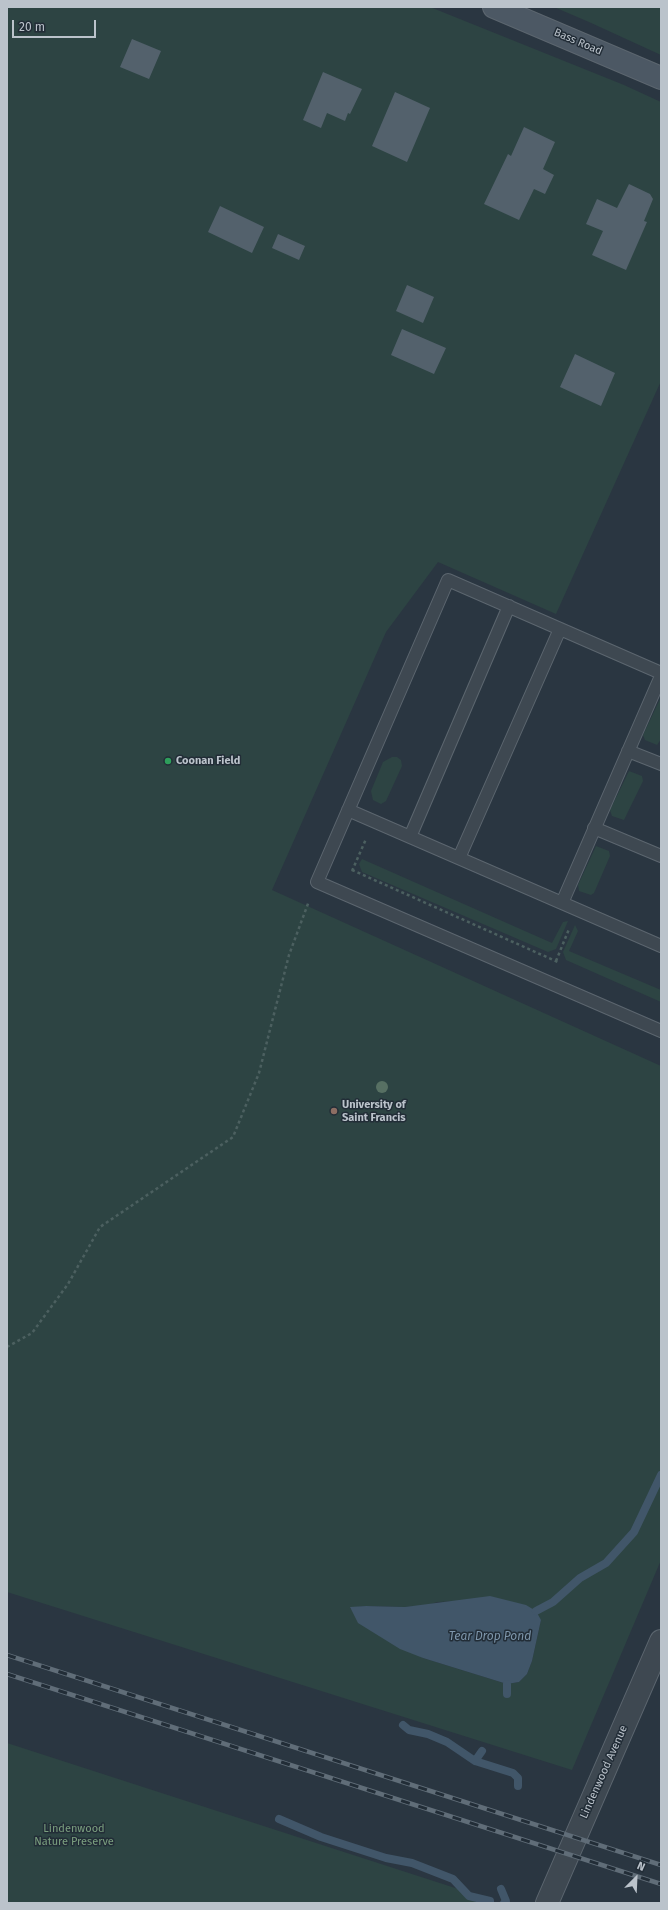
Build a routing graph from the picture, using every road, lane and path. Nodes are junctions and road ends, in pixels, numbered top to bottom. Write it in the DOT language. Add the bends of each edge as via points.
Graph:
graph roads {
  1 [pos="494,7"];
  2 [pos="661,78"];
  3 [pos="509,606"];
  4 [pos="560,629"];
  5 [pos="661,674"];
  6 [pos="628,751"];
  7 [pos="661,764"];
  8 [pos="348,810"];
  9 [pos="594,828"];
  10 [pos="368,835"];
  11 [pos="410,837"];
  12 [pos="661,856"];
  13 [pos="459,858"];
  14 [pos="352,870"];
  15 [pos="317,882"];
  16 [pos="342,893"];
  17 [pos="562,903"];
  18 [pos="572,923"];
  19 [pos="661,946"];
  20 [pos="556,961"];
  21 [pos="563,964"];
  22 [pos="547,982"];
  23 [pos="661,1031"];
  24 [pos="7,1347"];
  25 [pos="661,1641"];
  26 [pos="547,1903"];
  1 -- 2 [label="main road, Bass Road"];
  3 -- 4 [label="lane"];
  3 -- 8 [label="lane" via="448,580"];
  3 -- 11 [label="lane"];
  4 -- 5 [label="lane"];
  4 -- 13 [label="lane"];
  5 -- 6 [label="lane"];
  6 -- 7 [label="lane"];
  6 -- 9 [label="lane"];
  8 -- 11 [label="lane"];
  8 -- 15 [label="lane"];
  9 -- 12 [label="lane"];
  9 -- 17 [label="lane"];
  10 -- 14 [label="path"];
  11 -- 13 [label="lane"];
  13 -- 17 [label="lane"];
  14 -- 16 [label="path"];
  14 -- 20 [label="path"];
  15 -- 16 [label="lane"];
  15 -- 24 [label="path" via="289,955 259,1073 233,1137 100,1228 68,1284 32,1333"];
  16 -- 22 [label="lane"];
  17 -- 19 [label="lane"];
  18 -- 20 [label="path"];
  20 -- 21 [label="path"];
  20 -- 22 [label="path"];
  22 -- 23 [label="lane"];
  25 -- 26 [label="street, Lindenwood Avenue"];
}
